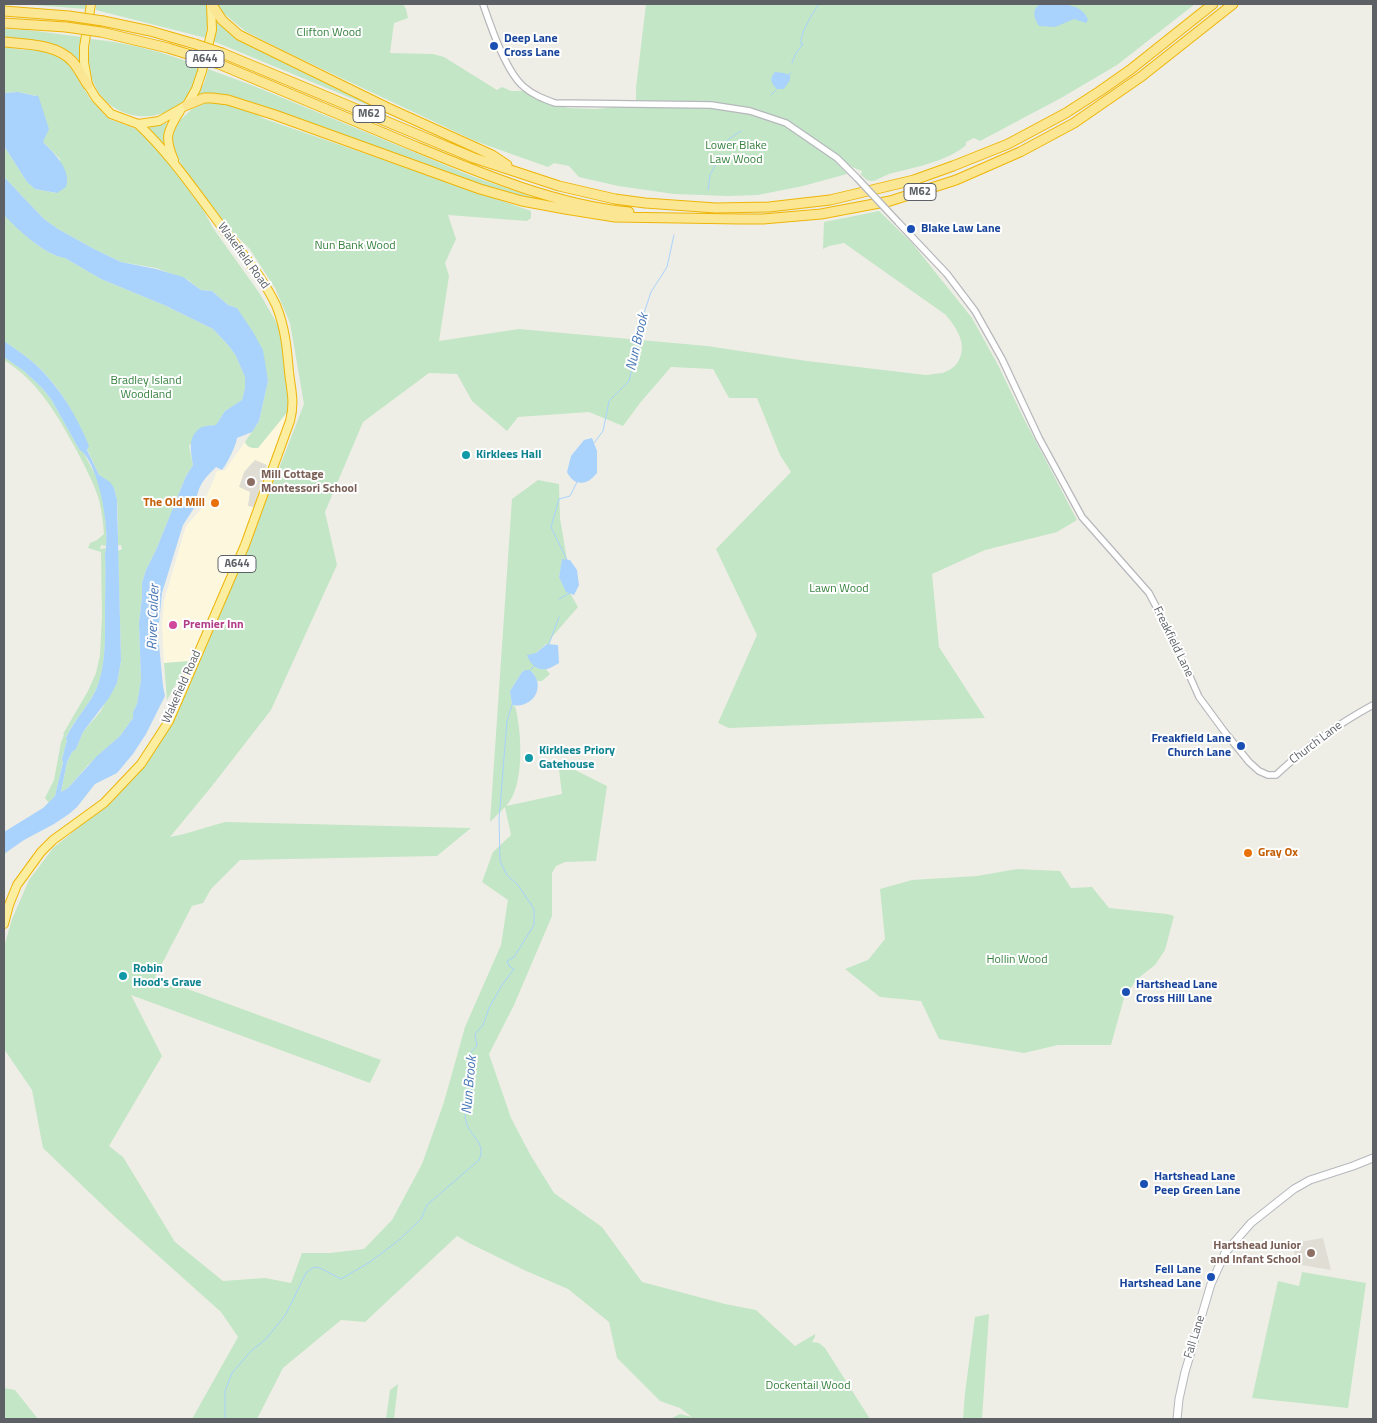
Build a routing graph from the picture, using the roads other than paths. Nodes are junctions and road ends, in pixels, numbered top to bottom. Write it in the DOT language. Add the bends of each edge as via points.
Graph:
graph roads {
  1 [pos="91,4"];
  2 [pos="212,4"];
  3 [pos="483,4"];
  4 [pos="1213,4"];
  5 [pos="1233,4"];
  6 [pos="4,11"];
  7 [pos="4,23"];
  8 [pos="4,42"];
  9 [pos="88,85"];
  10 [pos="184,107"];
  11 [pos="138,124"];
  12 [pos="178,169"];
  13 [pos="518,172"];
  14 [pos="692,218"];
  15 [pos="1373,705"];
  16 [pos="1259,771"];
  17 [pos="4,924"];
  18 [pos="1373,1158"];
  19 [pos="1177,1419"];
  1 -- 9 [label="highway, A644" via="84,47"];
  2 -- 10 [label="highway, A644" via="212,30 202,72"];
  2 -- 13 [label="highway" via="222,20 239,35 492,155"];
  3 -- 16 [label="street, Freakfield Lane, bridge" via="500,51 523,87 538,96 555,103 711,105 750,111 786,123 837,158 947,274 975,311 1082,517 1149,593 1199,697"];
  4 -- 13 [label="highway, M62" via="1130,70 1066,113 980,156 905,182 830,200 769,207 716,208 615,199"];
  5 -- 14 [label="highway, M62" via="1142,76 1074,123 1020,152 956,180 890,201 821,214 763,219"];
  6 -- 13 [label="highway, M62, bridge" via="103,21 195,44 474,158"];
  7 -- 14 [label="highway, M62, bridge" via="101,32 168,48 219,64 477,172 558,198 618,211"];
  8 -- 9 [label="highway" via="46,48 62,54 73,62"];
  9 -- 11 [label="highway, A644" via="111,114"];
  10 -- 11 [label="highway" via="159,121"];
  10 -- 12 [label="highway, Wakefield Road / A644" via="168,135"];
  10 -- 14 [label="highway" via="204,98 228,100 522,201 615,217"];
  11 -- 12 [label="highway, Wakefield Road / A644"];
  12 -- 17 [label="highway, Wakefield Road / A644" via="258,274 275,304 285,332 293,407 245,545 169,721 141,764 104,804 52,840 41,852 18,885"];
  15 -- 16 [label="street, Church Lane" via="1324,734 1276,775"];
  18 -- 19 [label="main road, Fall Lane" via="1310,1180 1294,1189 1251,1223 1222,1257 1185,1372"];
}
